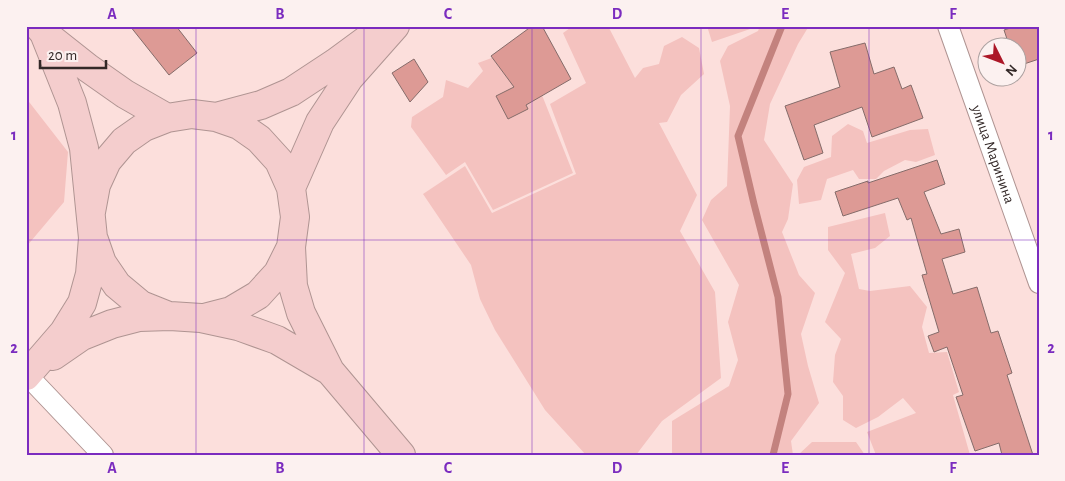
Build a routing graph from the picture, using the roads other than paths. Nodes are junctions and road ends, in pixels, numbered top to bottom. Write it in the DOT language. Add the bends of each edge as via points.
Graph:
graph roads {
  1 [pos="384,26"];
  2 [pos="395,26"];
  3 [pos="948,26"];
  4 [pos="41,30"];
  5 [pos="216,117"];
  6 [pos="167,118"];
  7 [pos="291,188"];
  8 [pos="91,212"];
  9 [pos="93,238"];
  10 [pos="291,247"];
  11 [pos="1039,283"];
  12 [pos="170,316"];
  13 [pos="201,318"];
  14 [pos="330,371"];
  15 [pos="27,375"];
  16 [pos="103,455"];
  17 [pos="401,455"];
  1 -- 5 [label="main road" via="291,92 261,105"];
  2 -- 7 [label="main road" via="349,78 320,122"];
  3 -- 11 [label="street, улица Маринина"];
  4 -- 6 [label="main road" via="125,94"];
  4 -- 8 [label="main road" via="72,103 84,148"];
  5 -- 6 [label="main road" via="192,114"];
  5 -- 7 [label="main road" via="239,125 259,139 279,161"];
  6 -- 8 [label="main road" via="144,127 124,141 107,161 96,185"];
  7 -- 10 [label="main road" via="295,217"];
  8 -- 9 [label="main road"];
  9 -- 12 [label="main road" via="102,263 117,285 142,305"];
  9 -- 15 [label="main road" via="90,274 82,303 64,332"];
  10 -- 13 [label="main road" via="278,273 258,296 231,311"];
  10 -- 14 [label="main road" via="293,286 301,313"];
  12 -- 13 [label="main road"];
  12 -- 15 [label="main road" via="139,317 82,336"];
  13 -- 14 [label="main road" via="238,326 277,340"];
  14 -- 17 [label="main road"];
  15 -- 16 [label="street"];
}
